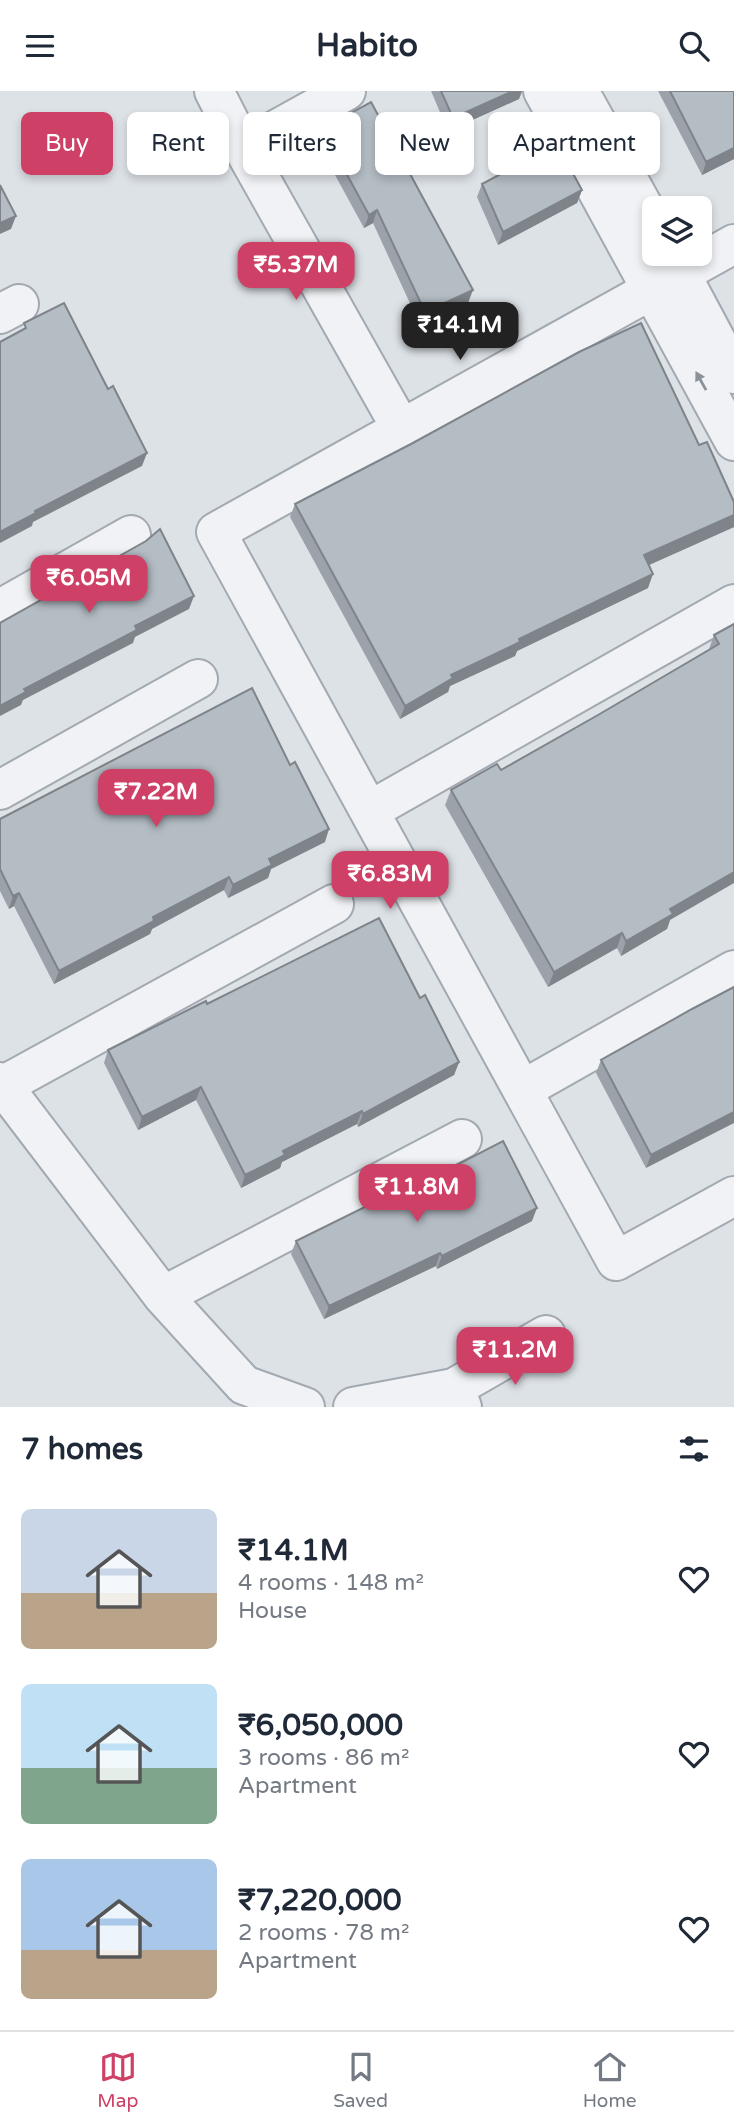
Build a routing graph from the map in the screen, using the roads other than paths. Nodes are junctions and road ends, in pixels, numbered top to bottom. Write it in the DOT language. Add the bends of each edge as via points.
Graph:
graph roads {
  1 [pos="214,91"];
  2 [pos="346,91"];
  3 [pos="543,91"];
  4 [pos="579,91"];
  5 [pos="308,112"];
  6 [pos="243,148"];
  7 [pos="258,175"];
  8 [pos="642,204"];
  9 [pos="734,244"];
  10 [pos="667,273"];
  11 [pos="734,374"];
  12 [pos="401,428"];
  13 [pos="734,441"];
  14 [pos="131,535"];
  15 [pos="734,604"];
  16 [pos="0,609"];
  17 [pos="198,679"];
  18 [pos="0,790"];
  19 [pos="369,811"];
  20 [pos="334,904"];
  21 [pos="734,970"];
  22 [pos="1,1084"];
  23 [pos="522,1090"];
  24 [pos="462,1139"];
  25 [pos="734,1196"];
  26 [pos="163,1296"];
  27 [pos="546,1335"];
  28 [pos="458,1398"];
  29 [pos="305,1407"];
  30 [pos="353,1407"];
  1 -- 6 [label="street"];
  2 -- 5 [label="street"];
  3 -- 10 [label="street"];
  4 -- 8 [label="street"];
  7 -- 12 [label="street"];
  9 -- 10 [label="street"];
  10 -- 11 [label="street"];
  10 -- 12 [label="street"];
  13 -- 10 [label="street, one-way"];
  12 -- 19 [label="street" via="216,532"];
  14 -- 16 [label="street"];
  15 -- 19 [label="street"];
  17 -- 18 [label="street"];
  19 -- 23 [label="street"];
  20 -- 22 [label="street"];
  21 -- 23 [label="street"];
  22 -- 26 [label="street"];
  23 -- 25 [label="street" via="616,1261"];
  24 -- 26 [label="street"];
  26 -- 29 [label="street" via="244,1385"];
  27 -- 28 [label="street"];
  28 -- 30 [label="street"];
}
